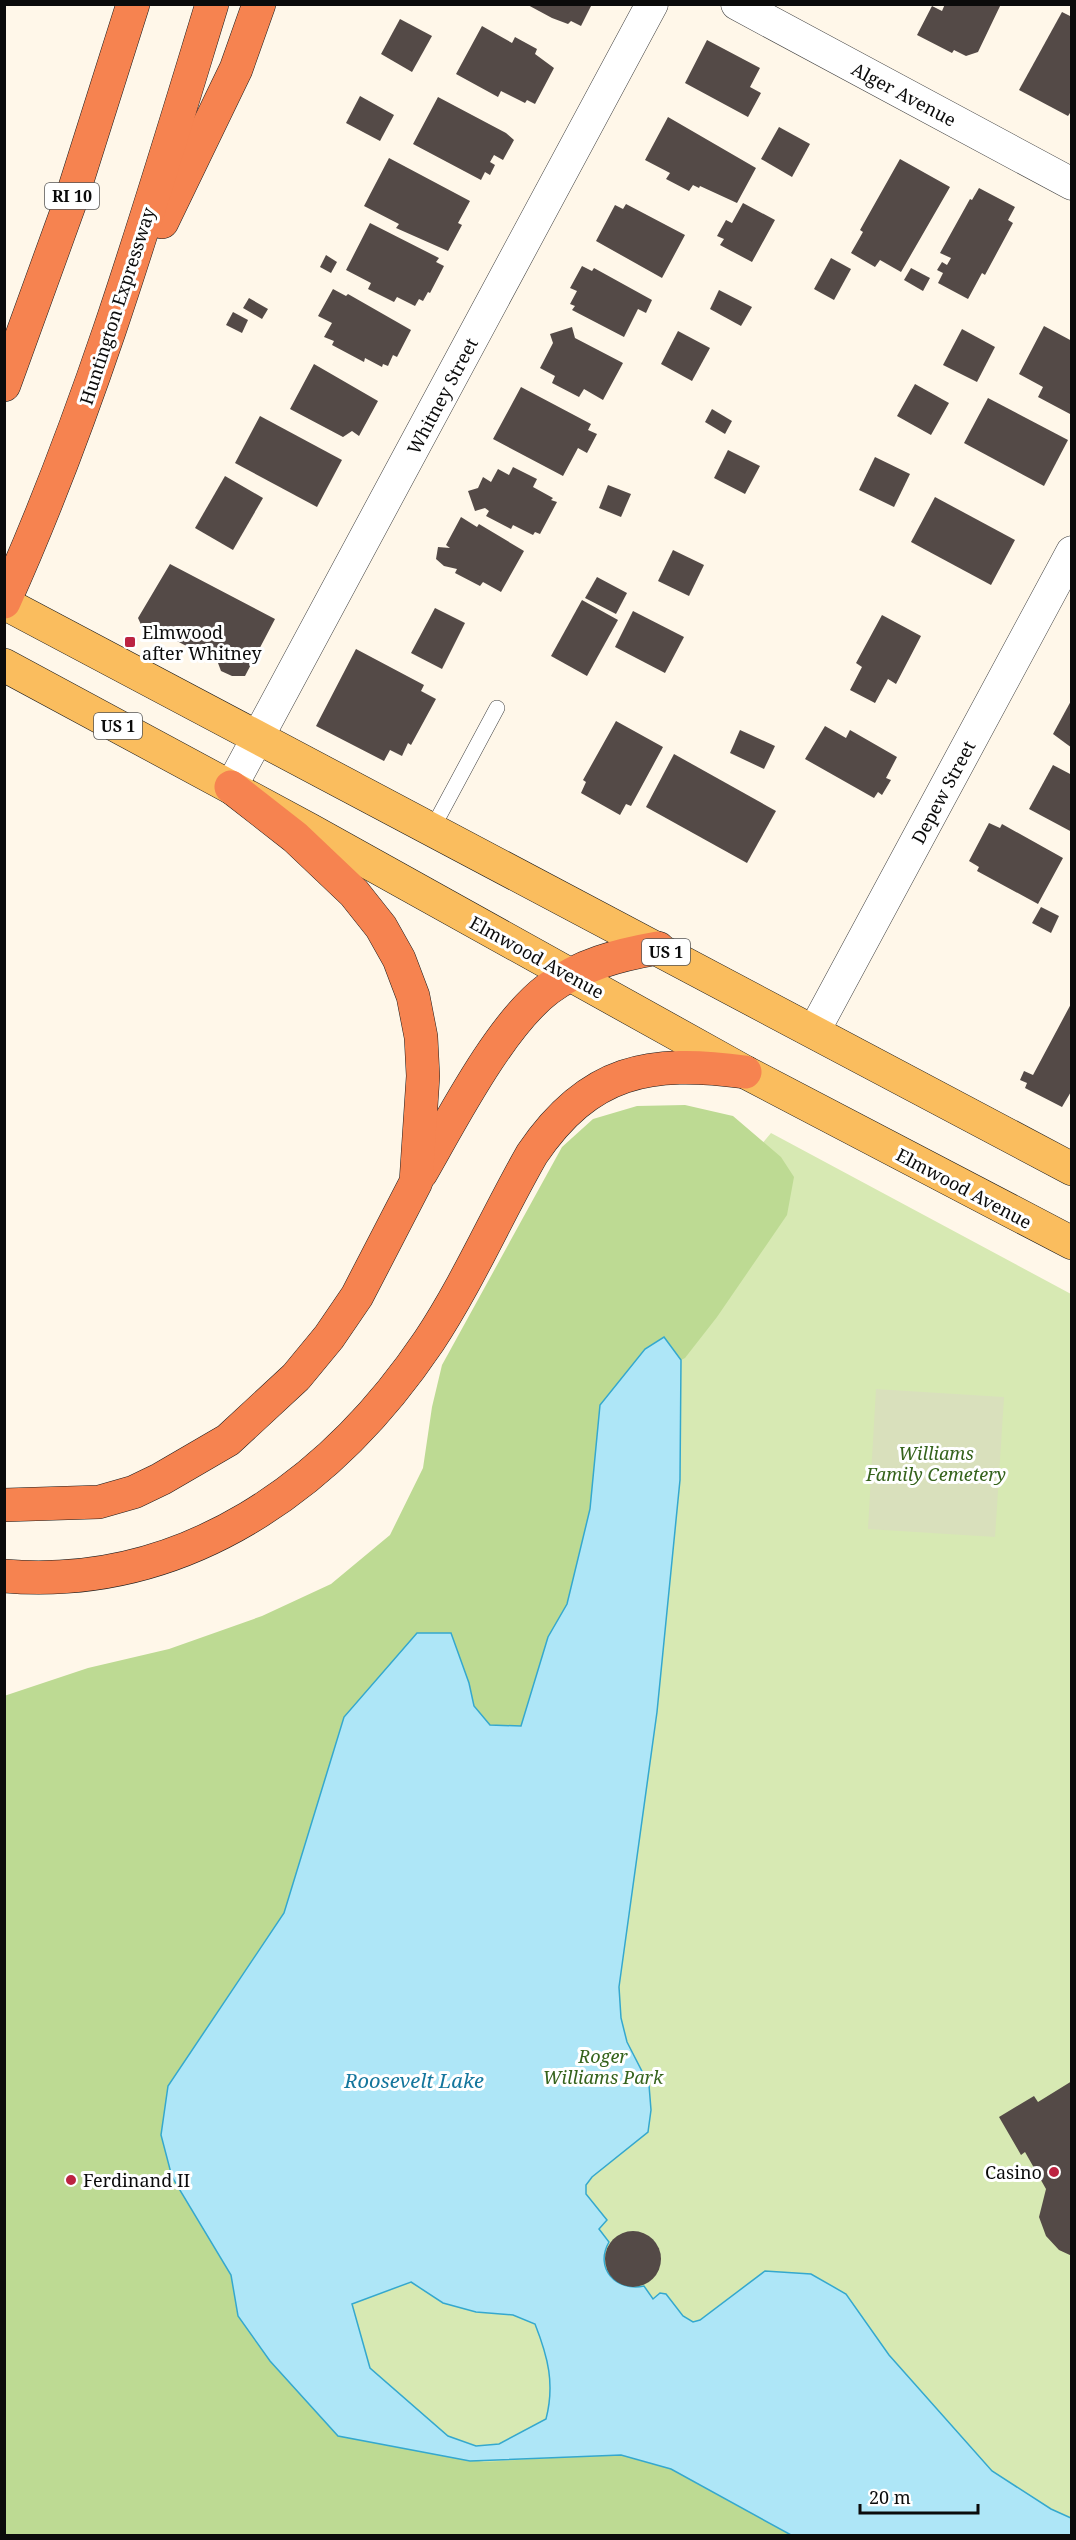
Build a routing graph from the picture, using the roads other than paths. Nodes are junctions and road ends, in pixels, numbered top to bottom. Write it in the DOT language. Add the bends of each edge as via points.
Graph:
graph roads {
  1 [pos="133,4"];
  2 [pos="212,4"];
  3 [pos="260,4"];
  4 [pos="652,4"];
  5 [pos="737,4"];
  6 [pos="1071,184"];
  7 [pos="114,321"];
  8 [pos="4,385"];
  9 [pos="1071,552"];
  10 [pos="4,602"];
  11 [pos="4,665"];
  12 [pos="497,708"];
  13 [pos="258,738"];
  14 [pos="231,787"];
  15 [pos="431,831"];
  16 [pos="658,948"];
  17 [pos="569,976"];
  18 [pos="814,1031"];
  19 [pos="745,1071"];
  20 [pos="1071,1169"];
  21 [pos="416,1182"];
  22 [pos="1071,1244"];
  23 [pos="4,1505"];
  24 [pos="4,1576"];
  1 -- 8 [label="highway, RI 10" via="71,200"];
  2 -- 7 [label="highway, Huntington Expressway"];
  3 -- 7 [label="highway" via="236,69"];
  4 -- 13 [label="street, Whitney Street"];
  5 -- 6 [label="street, Alger Avenue"];
  7 -- 10 [label="highway, Huntington Expressway" via="47,504"];
  9 -- 18 [label="street, Depew Street"];
  10 -- 13 [label="main road, US 1"];
  11 -- 14 [label="main road, Elmwood Avenue / US 1"];
  12 -- 15 [label="lane"];
  13 -- 14 [label="street, Whitney Street"];
  13 -- 15 [label="main road, US 1"];
  14 -- 17 [label="main road, Elmwood Avenue / US 1"];
  14 -- 21 [label="highway" via="303,844 354,893 381,927 399,959 413,996 421,1037 423,1076"];
  15 -- 16 [label="main road, US 1"];
  16 -- 17 [label="highway" via="608,959"];
  16 -- 18 [label="main road, US 1"];
  17 -- 19 [label="main road, Elmwood Avenue / US 1"];
  17 -- 21 [label="highway" via="547,990 516,1022 459,1107"];
  18 -- 20 [label="main road, US 1"];
  19 -- 22 [label="main road, Elmwood Avenue / US 1"];
  19 -- 24 [label="highway" via="670,1067 646,1070 596,1089 572,1106 550,1127 532,1154 408,1371 357,1434 292,1490 219,1533 139,1563 67,1575"];
  21 -- 23 [label="highway" via="357,1296 329,1337 296,1377 228,1440 134,1492 99,1502"];
}
